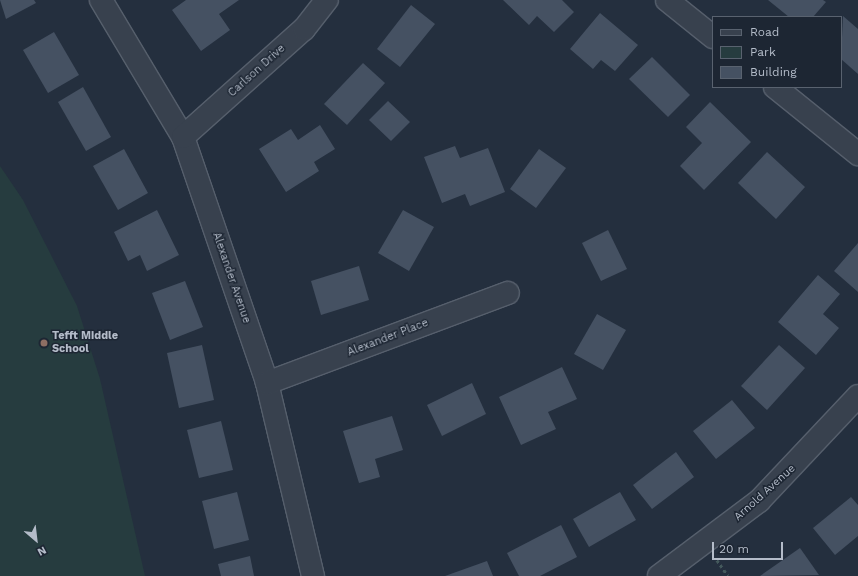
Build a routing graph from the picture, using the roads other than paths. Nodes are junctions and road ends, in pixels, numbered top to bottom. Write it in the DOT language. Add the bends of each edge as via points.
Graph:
graph roads {
  1 [pos="101,0"];
  2 [pos="327,0"];
  3 [pos="667,0"];
  4 [pos="712,36"];
  5 [pos="776,88"];
  6 [pos="183,137"];
  7 [pos="858,154"];
  8 [pos="508,293"];
  9 [pos="267,383"];
  10 [pos="858,396"];
  11 [pos="313,576"];
  12 [pos="659,576"];
  1 -- 6 [label="street, Alexander Avenue"];
  2 -- 6 [label="street, Carlson Drive" via="304,29"];
  3 -- 4 [label="street"];
  5 -- 7 [label="street"];
  6 -- 9 [label="street, Alexander Avenue"];
  8 -- 9 [label="street, Alexander Place"];
  9 -- 11 [label="street, Alexander Avenue"];
  10 -- 12 [label="street, Arnold Avenue" via="759,501"];
}
